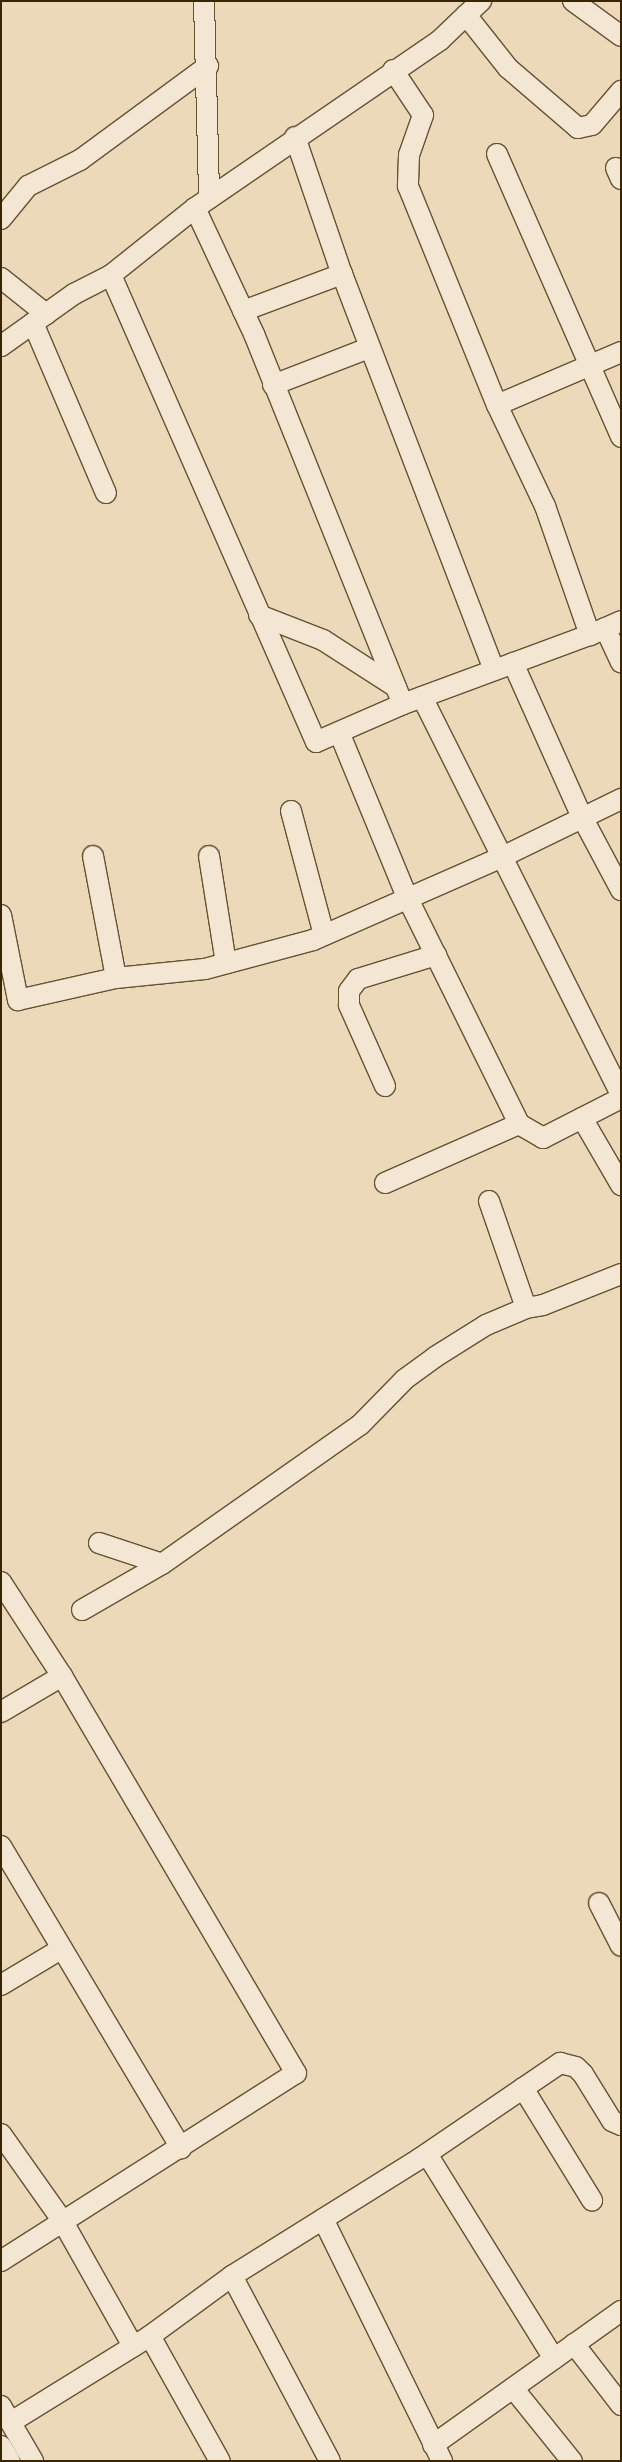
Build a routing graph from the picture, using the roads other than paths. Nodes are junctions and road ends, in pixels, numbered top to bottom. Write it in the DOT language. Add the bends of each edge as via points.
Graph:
graph roads {
  1 [pos="204,1"];
  2 [pos="573,1"];
  3 [pos="474,8"];
  4 [pos="621,36"];
  5 [pos="208,66"];
  6 [pos="393,70"];
  7 [pos="621,91"];
  8 [pos="295,137"];
  9 [pos="497,154"];
  10 [pos="202,203"];
  11 [pos="1,219"];
  12 [pos="342,274"];
  13 [pos="112,275"];
  14 [pos="1,278"];
  15 [pos="243,311"];
  16 [pos="40,318"];
  17 [pos="1,346"];
  18 [pos="369,348"];
  19 [pos="621,352"];
  20 [pos="590,365"];
  21 [pos="274,384"];
  22 [pos="497,405"];
  23 [pos="621,437"];
  24 [pos="106,493"];
  25 [pos="259,615"];
  26 [pos="605,628"];
  27 [pos="513,663"];
  28 [pos="621,663"];
  29 [pos="494,670"];
  30 [pos="399,695"];
  31 [pos="422,697"];
  32 [pos="339,732"];
  33 [pos="621,799"];
  34 [pos="290,811"];
  35 [pos="582,817"];
  36 [pos="93,856"];
  37 [pos="209,856"];
  38 [pos="500,858"];
  39 [pos="621,890"];
  40 [pos="408,899"];
  41 [pos="1,915"];
  42 [pos="324,935"];
  43 [pos="436,955"];
  44 [pos="226,963"];
  45 [pos="116,978"];
  46 [pos="10,1001"];
  47 [pos="385,1086"];
  48 [pos="621,1097"];
  49 [pos="582,1118"];
  50 [pos="519,1124"];
  51 [pos="385,1183"];
  52 [pos="621,1185"];
  53 [pos="489,1201"];
  54 [pos="621,1274"];
  55 [pos="526,1308"];
  56 [pos="99,1543"];
  57 [pos="162,1564"];
  58 [pos="1,1582"];
  59 [pos="82,1610"];
  60 [pos="62,1676"];
  61 [pos="1,1712"];
  62 [pos="1,1846"];
  63 [pos="598,1903"];
  64 [pos="621,1946"];
  65 [pos="62,1950"];
  66 [pos="1,1985"];
  67 [pos="523,2088"];
  68 [pos="621,2125"];
  69 [pos="1,2134"];
  70 [pos="181,2148"];
  71 [pos="426,2154"];
  72 [pos="592,2200"];
  73 [pos="323,2219"];
  74 [pos="62,2220"];
  75 [pos="1,2261"];
  76 [pos="232,2276"];
  77 [pos="621,2311"];
  78 [pos="142,2341"];
  79 [pos="574,2344"];
  80 [pos="554,2359"];
  81 [pos="513,2388"];
  82 [pos="621,2405"];
  83 [pos="6,2414"];
  84 [pos="1,2446"];
  85 [pos="438,2453"];
  86 [pos="10,2461"];
  87 [pos="34,2461"];
  88 [pos="220,2461"];
  89 [pos="330,2461"];
  90 [pos="572,2461"];
  1 -- 5 [label="street"];
  2 -- 4 [label="street"];
  3 -- 6 [label="street" via="440,40"];
  3 -- 7 [label="street" via="514,74 578,128 592,125"];
  5 -- 10 [label="street"];
  5 -- 11 [label="street" via="75,164 28,186"];
  6 -- 8 [label="street"];
  6 -- 22 [label="street" via="423,115 409,155 408,186"];
  8 -- 10 [label="street"];
  8 -- 12 [label="street"];
  9 -- 20 [label="street"];
  10 -- 13 [label="street"];
  10 -- 15 [label="street"];
  12 -- 15 [label="street"];
  12 -- 18 [label="street"];
  13 -- 16 [label="street" via="74,294"];
  13 -- 25 [label="street"];
  14 -- 16 [label="street"];
  15 -- 21 [label="street"];
  16 -- 17 [label="street"];
  16 -- 24 [label="street"];
  18 -- 21 [label="street"];
  18 -- 29 [label="street"];
  19 -- 20 [label="street"];
  20 -- 22 [label="street"];
  20 -- 23 [label="street"];
  21 -- 30 [label="street"];
  22 -- 26 [label="street"];
  25 -- 30 [label="street" via="323,640"];
  25 -- 32 [label="street" via="316,742"];
  26 -- 27 [label="street"];
  26 -- 28 [label="street"];
  27 -- 29 [label="street"];
  27 -- 35 [label="street"];
  29 -- 31 [label="street"];
  30 -- 31 [label="street"];
  30 -- 32 [label="street"];
  31 -- 38 [label="street"];
  32 -- 40 [label="street"];
  33 -- 35 [label="street"];
  34 -- 42 [label="street"];
  35 -- 38 [label="street"];
  35 -- 39 [label="street"];
  36 -- 45 [label="street"];
  37 -- 44 [label="street"];
  38 -- 40 [label="street"];
  38 -- 48 [label="street"];
  40 -- 42 [label="street"];
  40 -- 43 [label="street"];
  41 -- 46 [label="street"];
  42 -- 44 [label="street"];
  43 -- 47 [label="street" via="358,979 348,991 349,1005"];
  43 -- 50 [label="street"];
  44 -- 45 [label="street" via="205,969"];
  45 -- 46 [label="street"];
  48 -- 49 [label="street"];
  49 -- 50 [label="street" via="544,1138"];
  49 -- 52 [label="street"];
  50 -- 51 [label="street"];
  53 -- 55 [label="street"];
  54 -- 55 [label="street" via="543,1305"];
  55 -- 57 [label="street" via="486,1324 435,1357 404,1379 360,1425"];
  56 -- 57 [label="street"];
  57 -- 59 [label="street"];
  58 -- 60 [label="street"];
  60 -- 61 [label="street"];
  60 -- 70 [label="street" via="296,2073"];
  62 -- 65 [label="street"];
  63 -- 64 [label="street"];
  65 -- 66 [label="street"];
  65 -- 70 [label="street"];
  67 -- 68 [label="street" via="560,2063 576,2067 612,2121"];
  67 -- 71 [label="street"];
  67 -- 72 [label="street"];
  69 -- 74 [label="street"];
  70 -- 74 [label="street"];
  71 -- 73 [label="street"];
  71 -- 80 [label="street"];
  73 -- 76 [label="street"];
  73 -- 85 [label="street"];
  74 -- 75 [label="street"];
  74 -- 78 [label="street"];
  76 -- 78 [label="street"];
  76 -- 89 [label="street"];
  77 -- 79 [label="street"];
  78 -- 83 [label="street"];
  78 -- 88 [label="street"];
  79 -- 80 [label="street"];
  79 -- 82 [label="street"];
  80 -- 81 [label="street"];
  81 -- 85 [label="street"];
  81 -- 90 [label="street"];
  83 -- 87 [label="street"];
  84 -- 86 [label="street"];
}
